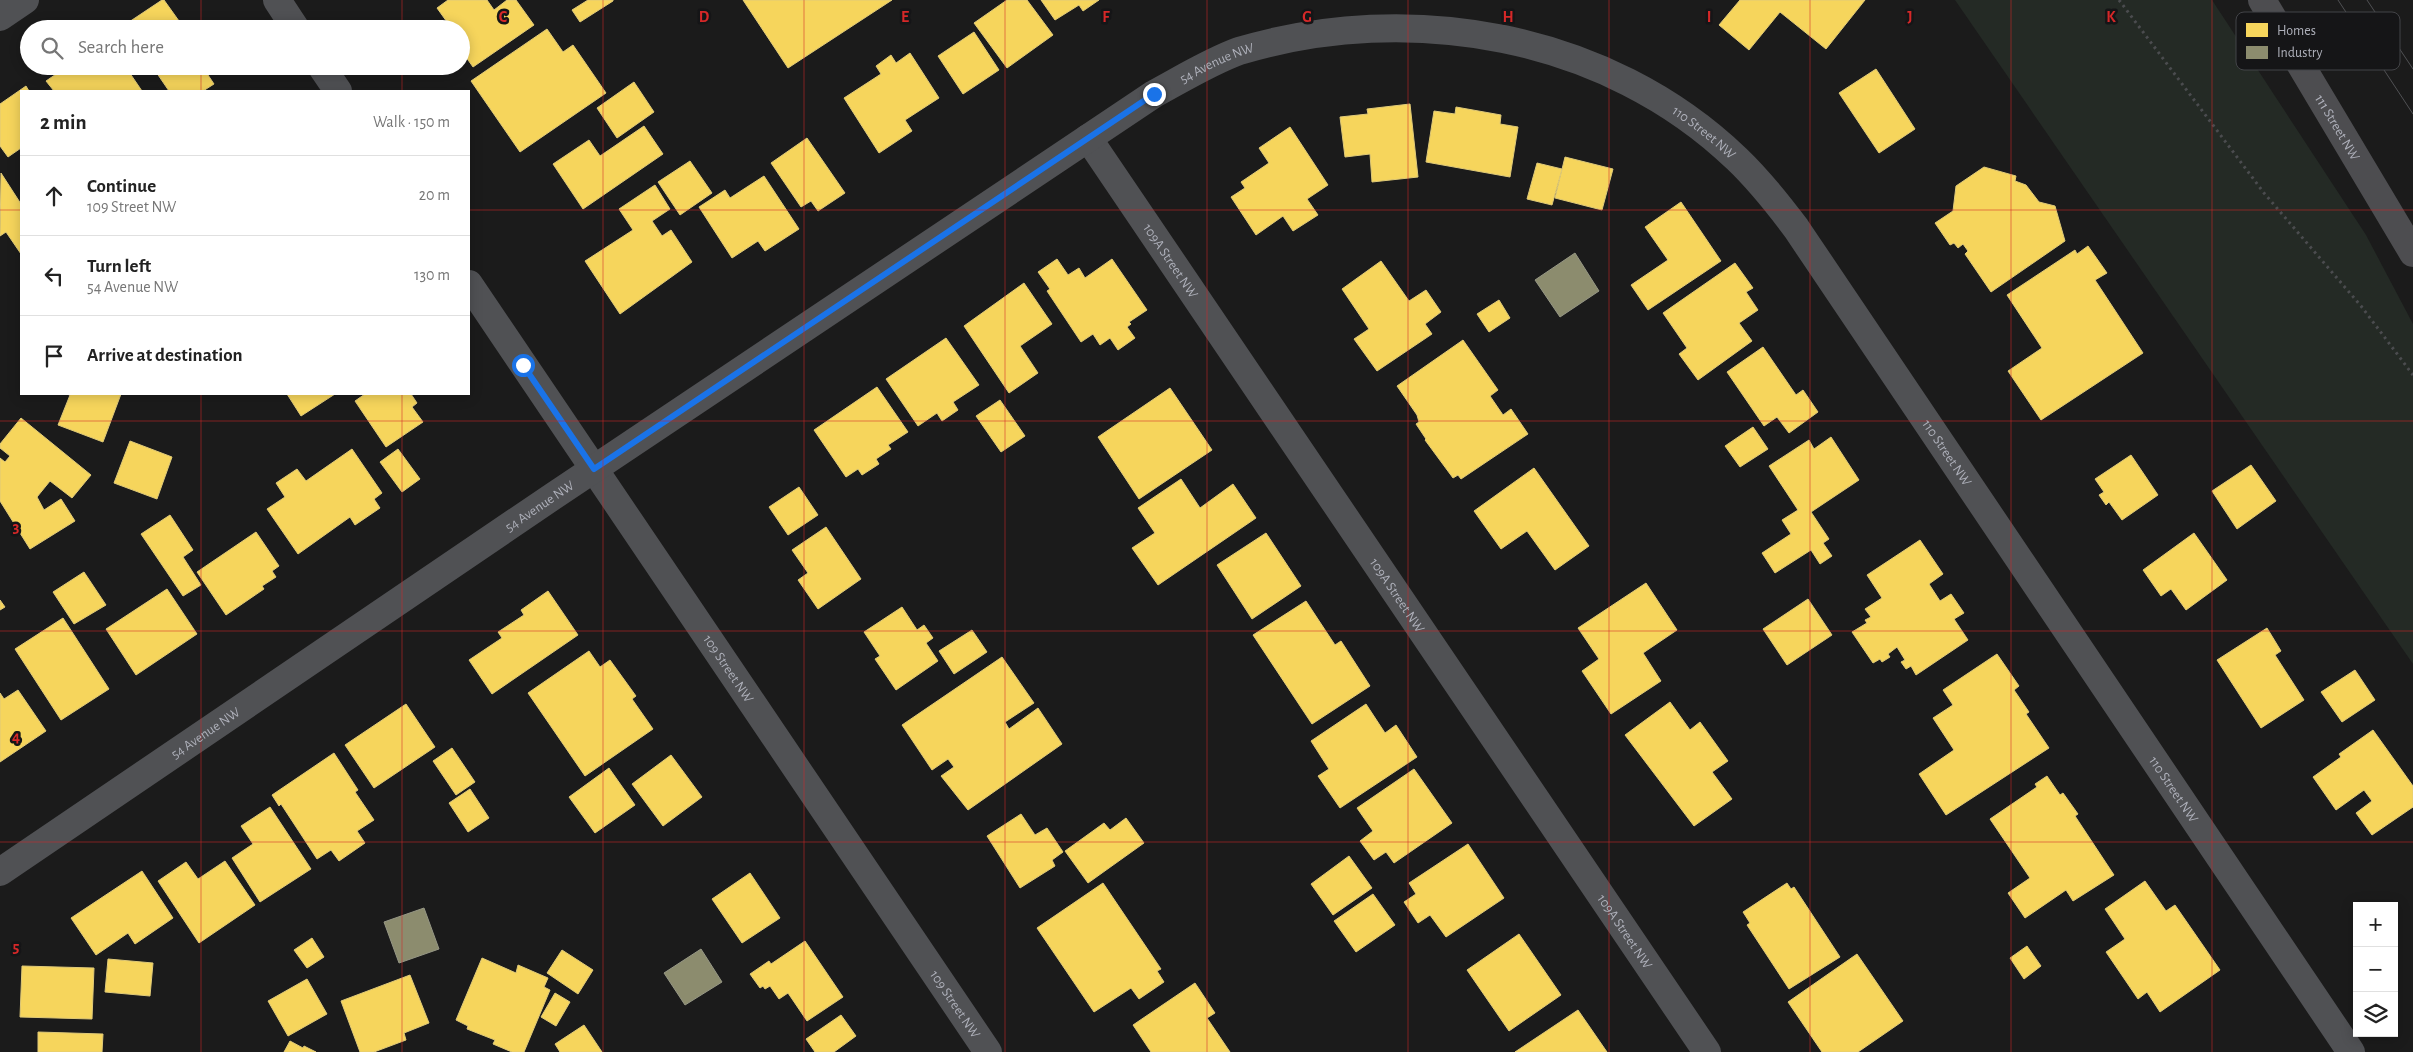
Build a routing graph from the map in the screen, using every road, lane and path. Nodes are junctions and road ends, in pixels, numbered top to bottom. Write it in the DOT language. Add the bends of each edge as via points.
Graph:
graph roads {
  1 [pos="25,0"];
  2 [pos="277,0"];
  3 [pos="2119,0"];
  4 [pos="2262,0"];
  5 [pos="2269,12"];
  6 [pos="0,17"];
  7 [pos="290,20"];
  8 [pos="1414,22"];
  9 [pos="2304,70"];
  10 [pos="328,75"];
  11 [pos="337,90"];
  12 [pos="1088,138"];
  13 [pos="2413,253"];
  14 [pos="470,285"];
  15 [pos="2413,375"];
  16 [pos="594,469"];
  17 [pos="0,872"];
  18 [pos="988,1052"];
  19 [pos="1708,1052"];
  20 [pos="2351,1052"];
  1 -- 6 [label="street"];
  2 -- 7 [label="street"];
  3 -- 15 [label="path" via="2264,194 2361,306"];
  4 -- 5 [label="main road, 111 Street NW"];
  8 -- 12 [label="street, 54 Avenue NW" via="1304,32 1238,51 1154,94"];
  8 -- 20 [label="street, 110 Street NW" via="1485,30 1548,46 1608,68 1658,96 1701,128 1768,192 1802,236"];
  9 -- 13 [label="main road, 111 Street NW"];
  10 -- 11 [label="street"];
  12 -- 16 [label="street, 54 Avenue NW"];
  12 -- 19 [label="street, 109A Street NW"];
  14 -- 16 [label="street, 109 Street NW"];
  16 -- 17 [label="street, 54 Avenue NW"];
  16 -- 18 [label="street, 109 Street NW"];
}
